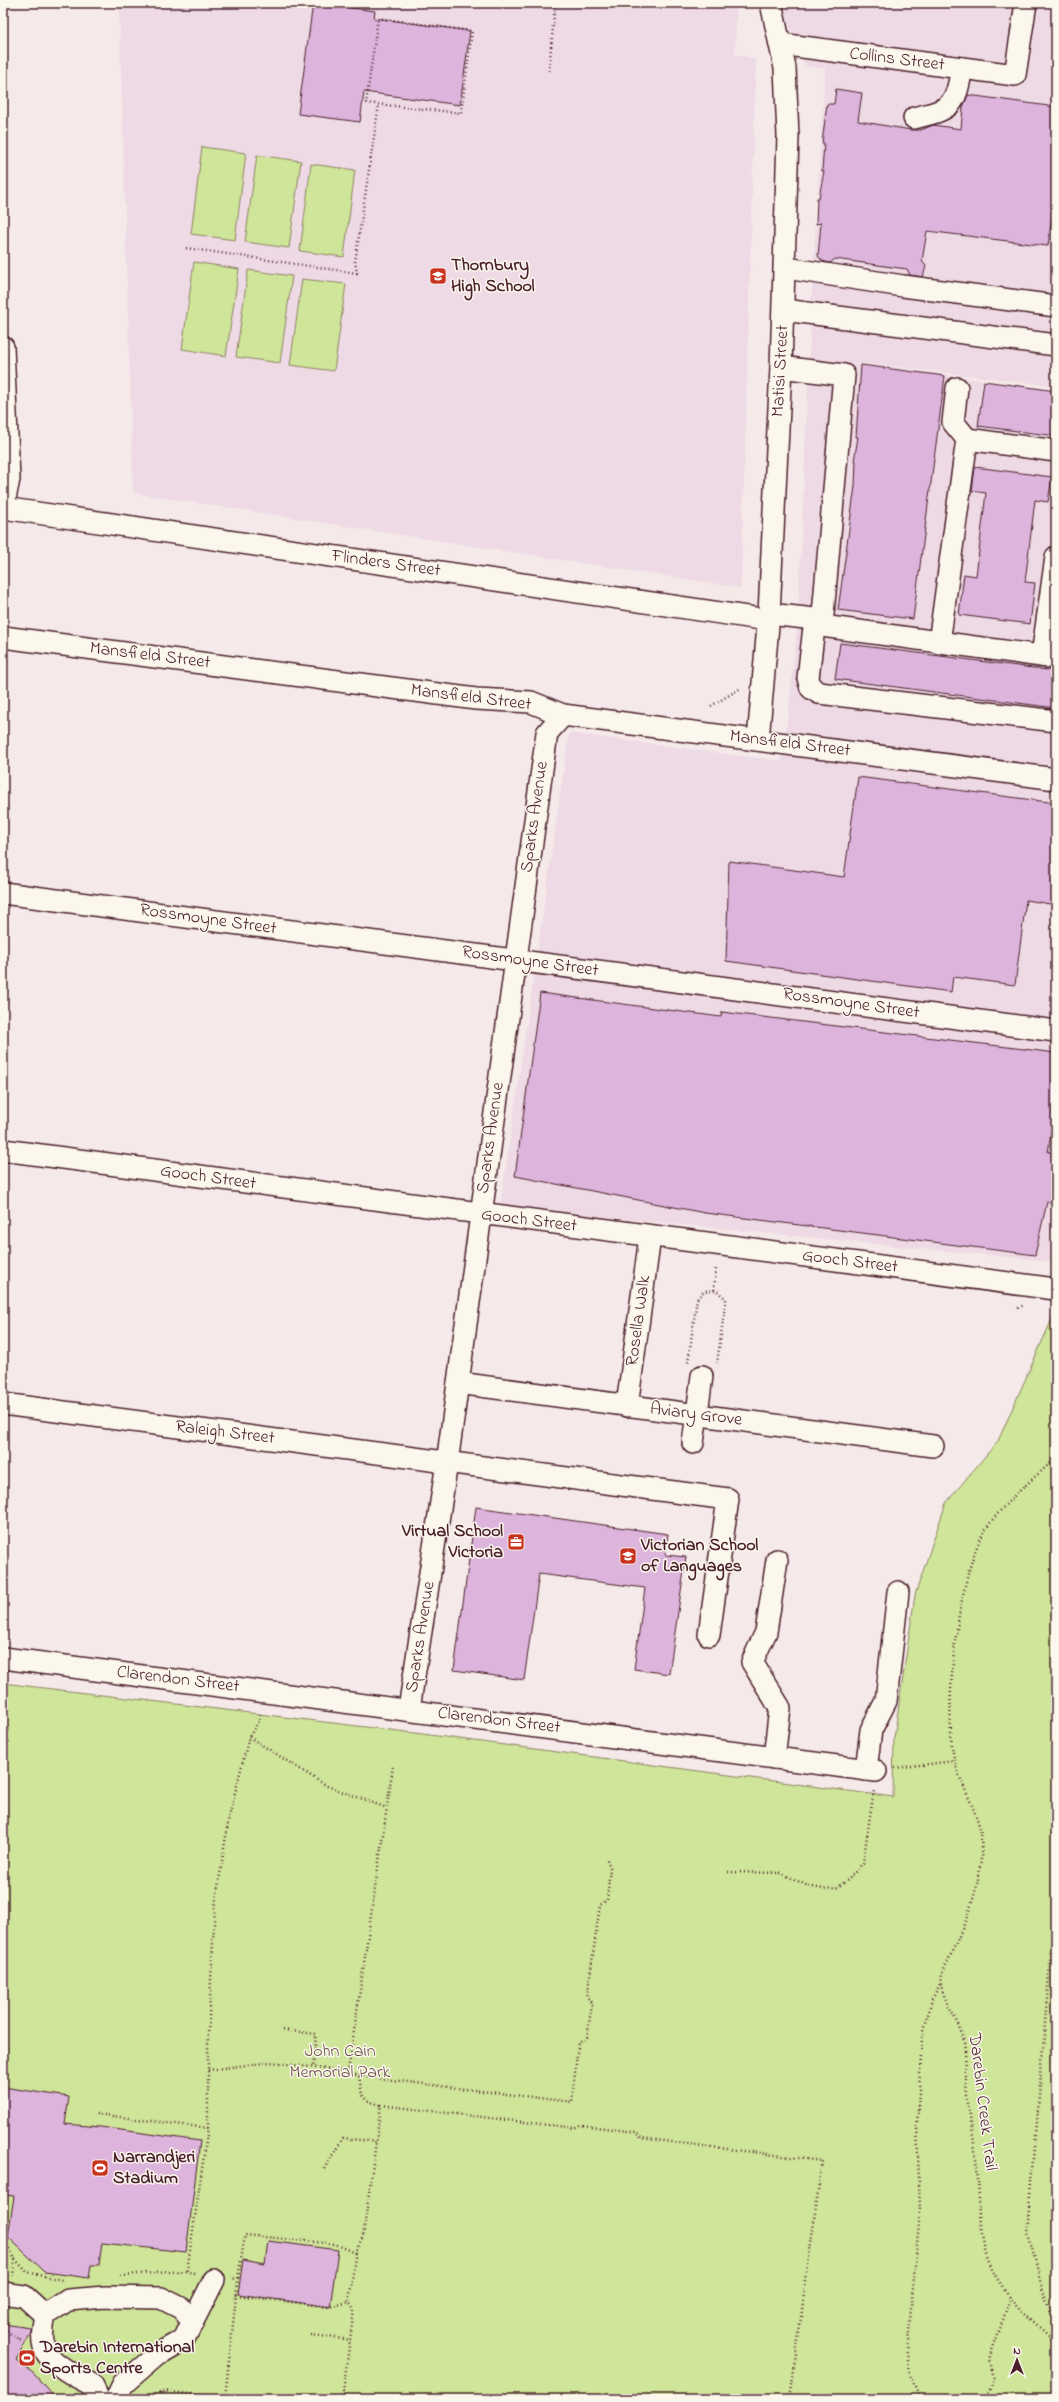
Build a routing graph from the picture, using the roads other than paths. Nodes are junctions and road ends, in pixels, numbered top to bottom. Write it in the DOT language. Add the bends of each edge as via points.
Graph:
graph roads {
  1 [pos="771,3"];
  2 [pos="1026,3"];
  3 [pos="780,44"];
  4 [pos="962,68"];
  5 [pos="914,118"];
  6 [pos="786,268"];
  7 [pos="1056,306"];
  8 [pos="784,310"];
  9 [pos="1056,345"];
  10 [pos="3,347"];
  11 [pos="781,367"];
  12 [pos="957,388"];
  13 [pos="967,439"];
  14 [pos="1056,451"];
  15 [pos="3,508"];
  16 [pos="1056,557"];
  17 [pos="769,617"];
  18 [pos="819,622"];
  19 [pos="3,637"];
  20 [pos="939,643"];
  21 [pos="1049,657"];
  22 [pos="563,715"];
  23 [pos="1056,722"];
  24 [pos="758,740"];
  25 [pos="1056,779"];
  26 [pos="3,892"];
  27 [pos="515,960"];
  28 [pos="1056,1031"];
  29 [pos="3,1150"];
  30 [pos="481,1215"];
  31 [pos="650,1237"];
  32 [pos="1055,1289"];
  33 [pos="702,1370"];
  34 [pos="458,1383"];
  35 [pos="3,1404"];
  36 [pos="627,1406"];
  37 [pos="697,1415"];
  38 [pos="694,1443"];
  39 [pos="933,1446"];
  40 [pos="447,1462"];
  41 [pos="777,1560"];
  42 [pos="898,1592"];
  43 [pos="709,1635"];
  44 [pos="3,1658"];
  45 [pos="409,1709"];
  46 [pos="774,1758"];
  47 [pos="214,2280"];
  48 [pos="7,2294"];
  49 [pos="45,2314"];
  50 [pos="193,2322"];
  51 [pos="119,2391"];
  52 [pos="96,2392"];
  1 -- 3 [label="street, Matisi Street"];
  2 -- 4 [label="street, Collins Street" via="1015,76"];
  3 -- 4 [label="street, Collins Street"];
  3 -- 6 [label="street, Matisi Street" via="785,68 788,136"];
  4 -- 5 [label="street" via="957,96 942,112"];
  6 -- 7 [label="street"];
  6 -- 8 [label="street, Matisi Street"];
  8 -- 9 [label="street"];
  8 -- 11 [label="street, Matisi Street"];
  10 -- 15 [label="street" via="9,479"];
  11 -- 17 [label="street, Matisi Street"];
  11 -- 18 [label="street" via="844,375"];
  12 -- 13 [label="street" via="953,422"];
  13 -- 14 [label="street"];
  13 -- 20 [label="street"];
  15 -- 17 [label="street, Flinders Street"];
  16 -- 21 [label="street"];
  17 -- 18 [label="street, Flinders Street"];
  17 -- 24 [label="street, Matisi Street"];
  18 -- 20 [label="street, Flinders Street"];
  18 -- 23 [label="street" via="808,678 811,688 819,693"];
  19 -- 22 [label="street, Mansfield Street" via="476,699 530,702"];
  20 -- 21 [label="street, Flinders Street"];
  22 -- 24 [label="street, Mansfield Street"];
  22 -- 27 [label="street, Sparks Avenue" via="547,733"];
  24 -- 25 [label="street, Mansfield Street"];
  26 -- 27 [label="street, Rossmoyne Street"];
  27 -- 28 [label="street, Rossmoyne Street"];
  27 -- 30 [label="street, Sparks Avenue"];
  29 -- 30 [label="street, Gooch Street"];
  30 -- 31 [label="street, Gooch Street"];
  30 -- 34 [label="street, Sparks Avenue"];
  31 -- 32 [label="street, Gooch Street"];
  31 -- 36 [label="street, Rosella Walk"];
  33 -- 37 [label="street"];
  34 -- 36 [label="street, Aviary Grove"];
  34 -- 40 [label="street, Sparks Avenue"];
  35 -- 40 [label="street, Raleigh Street"];
  36 -- 37 [label="street, Aviary Grove"];
  37 -- 38 [label="street"];
  37 -- 39 [label="street, Aviary Grove"];
  40 -- 43 [label="street, Raleigh Street" via="728,1498"];
  40 -- 45 [label="street, Sparks Avenue"];
  41 -- 46 [label="street" via="766,1632 752,1662 780,1708"];
  42 -- 46 [label="street, Clarendon Street" via="886,1700 871,1730 871,1770"];
  44 -- 45 [label="street, Clarendon Street"];
  45 -- 46 [label="street, Clarendon Street"];
  47 -- 50 [label="street"];
  48 -- 49 [label="street" via="24,2296"];
  49 -- 50 [label="street" via="68,2300 105,2297 161,2298 181,2308"];
  49 -- 52 [label="street" via="42,2330 45,2350 68,2372"];
  50 -- 51 [label="street" via="184,2339 158,2354"];
  51 -- 52 [label="street"];
}
